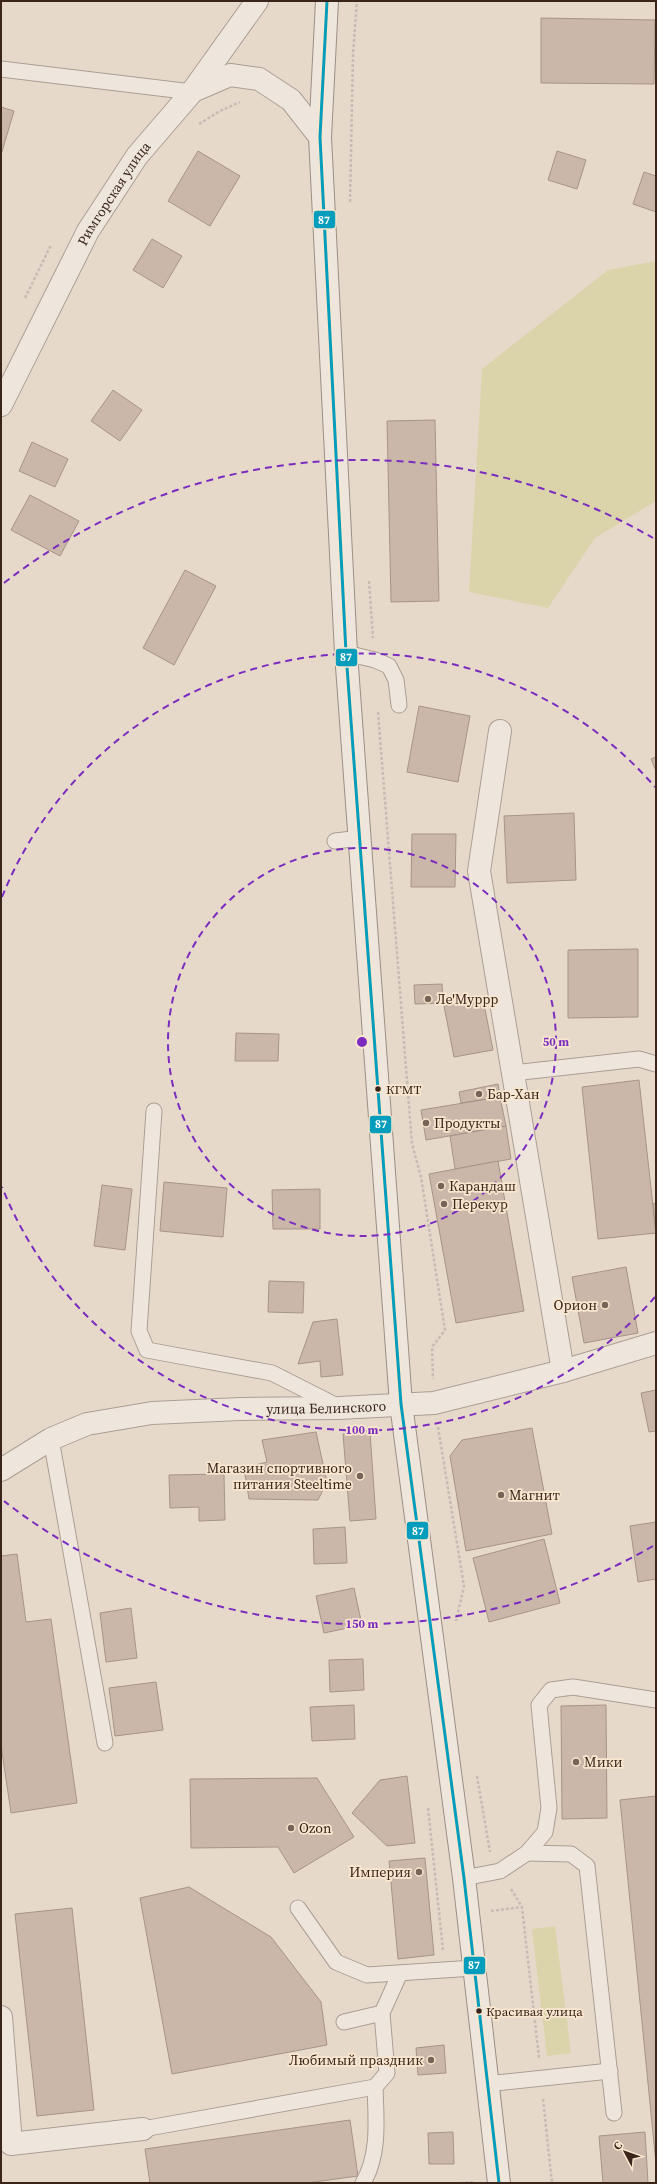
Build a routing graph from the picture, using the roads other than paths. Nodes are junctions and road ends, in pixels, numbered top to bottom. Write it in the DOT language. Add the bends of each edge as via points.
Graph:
graph roads {
  1 [pos="257,1"];
  2 [pos="327,1"];
  3 [pos="1,69"];
  4 [pos="192,92"];
  5 [pos="320,137"];
  6 [pos="1,405"];
  7 [pos="346,653"];
  8 [pos="399,704"];
  9 [pos="500,731"];
  10 [pos="361,838"];
  11 [pos="336,841"];
  12 [pos="656,1064"];
  13 [pos="513,1073"];
  14 [pos="154,1111"];
  15 [pos="656,1343"];
  16 [pos="563,1371"];
  17 [pos="401,1404"];
  18 [pos="339,1408"];
  19 [pos="51,1439"];
  20 [pos="1,1470"];
  21 [pos="656,1700"];
  22 [pos="105,1742"];
  23 [pos="527,1853"];
  24 [pos="464,1878"];
  25 [pos="298,1908"];
  26 [pos="474,1968"];
  27 [pos="400,1973"];
  28 [pos="382,2013"];
  29 [pos="1,2017"];
  30 [pos="344,2022"];
  31 [pos="610,2071"];
  32 [pos="486,2084"];
  33 [pos="375,2087"];
  34 [pos="614,2113"];
  35 [pos="143,2130"];
  36 [pos="363,2183"];
  37 [pos="499,2183"];
  1 -- 4 [label="street, Римгорская улица"];
  2 -- 5 [label="street"];
  3 -- 4 [label="lane"];
  4 -- 5 [label="street" via="230,75 259,79 291,100"];
  4 -- 6 [label="street, Римгорская улица" via="137,156 88,231"];
  5 -- 7 [label="street"];
  7 -- 8 [label="lane" via="389,666 396,680"];
  7 -- 10 [label="street"];
  9 -- 13 [label="street" via="479,871"];
  10 -- 11 [label="lane"];
  10 -- 17 [label="street"];
  12 -- 13 [label="lane" via="639,1059"];
  13 -- 16 [label="street"];
  14 -- 18 [label="lane" via="139,1331 147,1350 272,1373"];
  15 -- 16 [label="street, улица Белинского"];
  16 -- 17 [label="street, улица Белинского" via="434,1403"];
  17 -- 18 [label="street, улица Белинского"];
  17 -- 24 [label="street"];
  18 -- 19 [label="street, улица Белинского" via="240,1408 152,1413 87,1424"];
  19 -- 20 [label="street, улица Белинского"];
  19 -- 22 [label="lane"];
  21 -- 23 [label="lane" via="573,1687 551,1690 539,1705 549,1808 545,1832"];
  23 -- 24 [label="lane" via="500,1871"];
  23 -- 31 [label="lane" via="571,1854 588,1866"];
  24 -- 26 [label="street"];
  25 -- 27 [label="lane" via="336,1962 366,1976"];
  26 -- 27 [label="lane"];
  26 -- 32 [label="street"];
  27 -- 28 [label="lane"];
  28 -- 30 [label="lane"];
  28 -- 33 [label="lane" via="387,2073"];
  29 -- 35 [label="street" via="11,2144"];
  31 -- 32 [label="lane"];
  31 -- 34 [label="lane"];
  32 -- 37 [label="street"];
  33 -- 35 [label="lane"];
  33 -- 36 [label="lane" via="377,2134 370,2172"];
}
